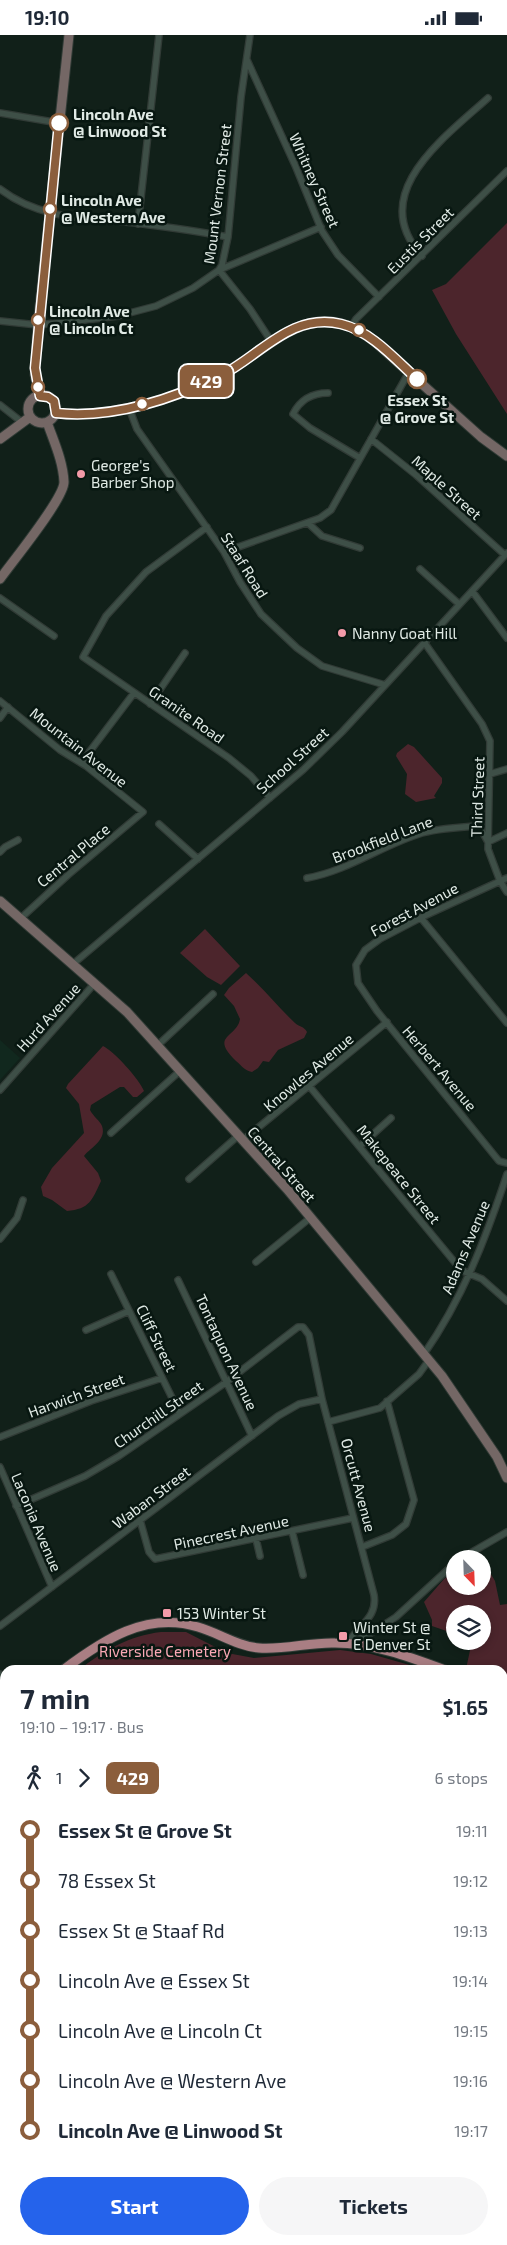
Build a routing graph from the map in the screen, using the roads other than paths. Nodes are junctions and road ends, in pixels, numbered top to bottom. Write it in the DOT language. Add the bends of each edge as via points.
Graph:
graph roads {
  1 [pos="69,35"];
  2 [pos="159,35"];
  3 [pos="250,35"];
  4 [pos="247,60"];
  5 [pos="488,99"];
  6 [pos="0,113"];
  7 [pos="59,123"];
  8 [pos="507,171"];
  9 [pos="0,189"];
  10 [pos="49,214"];
  11 [pos="138,223"];
  12 [pos="321,227"];
  13 [pos="228,237"];
  14 [pos="422,256"];
  15 [pos="218,270"];
  16 [pos="380,297"];
  17 [pos="0,321"];
  18 [pos="38,325"];
  19 [pos="351,327"];
  20 [pos="271,341"];
  21 [pos="409,372"];
  22 [pos="328,393"];
  23 [pos="40,396"];
  24 [pos="0,405"];
  25 [pos="129,408"];
  26 [pos="56,413"];
  27 [pos="27,420"];
  28 [pos="47,423"];
  29 [pos="0,439"];
  30 [pos="371,439"];
  31 [pos="507,456"];
  32 [pos="360,458"];
  33 [pos="308,523"];
  34 [pos="207,527"];
  35 [pos="360,548"];
  36 [pos="224,552"];
  37 [pos="506,554"];
  38 [pos="420,569"];
  39 [pos="0,579"];
  40 [pos="472,591"];
  41 [pos="0,598"];
  42 [pos="459,605"];
  43 [pos="54,636"];
  44 [pos="507,638"];
  45 [pos="424,643"];
  46 [pos="185,653"];
  47 [pos="385,685"];
  48 [pos="134,693"];
  49 [pos="0,701"];
  50 [pos="150,704"];
  51 [pos="8,707"];
  52 [pos="0,717"];
  53 [pos="82,763"];
  54 [pos="507,769"];
  55 [pos="490,773"];
  56 [pos="270,798"];
  57 [pos="143,812"];
  58 [pos="160,824"];
  59 [pos="507,833"];
  60 [pos="18,841"];
  61 [pos="488,842"];
  62 [pos="0,852"];
  63 [pos="198,859"];
  64 [pos="307,878"];
  65 [pos="507,878"];
  66 [pos="500,881"];
  67 [pos="507,892"];
  68 [pos="0,901"];
  69 [pos="20,918"];
  70 [pos="422,918"];
  71 [pos="73,964"];
  72 [pos="95,983"];
  73 [pos="358,983"];
  74 [pos="213,994"];
  75 [pos="387,1022"];
  76 [pos="507,1023"];
  77 [pos="158,1045"];
  78 [pos="181,1070"];
  79 [pos="310,1087"];
  80 [pos="0,1090"];
  81 [pos="391,1118"];
  82 [pos="111,1133"];
  83 [pos="241,1138"];
  84 [pos="360,1146"];
  85 [pos="507,1163"];
  86 [pos="507,1174"];
  87 [pos="189,1179"];
  88 [pos="23,1200"];
  89 [pos="310,1218"];
  90 [pos="0,1239"];
  91 [pos="256,1262"];
  92 [pos="111,1274"];
  93 [pos="470,1274"];
  94 [pos="178,1280"];
  95 [pos="507,1301"];
  96 [pos="129,1311"];
  97 [pos="303,1327"];
  98 [pos="86,1329"];
  99 [pos="427,1357"];
  100 [pos="162,1378"];
  101 [pos="225,1383"];
  102 [pos="322,1399"];
  103 [pos="387,1401"];
  104 [pos="180,1414"];
  105 [pos="328,1421"];
  106 [pos="252,1436"];
  107 [pos="0,1437"];
  108 [pos="0,1467"];
  109 [pos="507,1478"];
  110 [pos="16,1506"];
  111 [pos="353,1518"];
  112 [pos="140,1521"];
  113 [pos="292,1531"];
  114 [pos="507,1532"];
  115 [pos="256,1539"];
  116 [pos="362,1547"];
  117 [pos="476,1550"];
  118 [pos="260,1556"];
  119 [pos="446,1571"];
  120 [pos="303,1575"];
  121 [pos="52,1587"];
  122 [pos="0,1626"];
  123 [pos="348,1644"];
  124 [pos="70,1665"];
  125 [pos="430,1665"];
  1 -- 7 [label="main road"];
  2 -- 11 [label="street"];
  3 -- 4 [label="street, Mount Vernon Street"];
  4 -- 12 [label="street, Whitney Street"];
  4 -- 13 [label="street, Mount Vernon Street"];
  5 -- 14 [label="street" via="429,152 408,187 401,215"];
  6 -- 7 [label="street"];
  7 -- 10 [label="main road"];
  8 -- 14 [label="street, Eustis Street"];
  9 -- 10 [label="street" via="12,199"];
  10 -- 11 [label="street"];
  10 -- 18 [label="main road"];
  11 -- 13 [label="street"];
  12 -- 15 [label="street"];
  12 -- 16 [label="street, Whitney Street" via="338,255"];
  13 -- 15 [label="street, Mount Vernon Street"];
  14 -- 16 [label="street, Eustis Street"];
  15 -- 18 [label="street" via="193,288 156,305 118,316"];
  15 -- 20 [label="street, Mount Vernon Street"];
  16 -- 19 [label="street, Eustis Street"];
  17 -- 18 [label="street"];
  18 -- 23 [label="main road" via="35,375"];
  19 -- 20 [label="main road" via="336,323 305,325"];
  19 -- 21 [label="main road" via="374,341"];
  20 -- 25 [label="main road" via="222,375"];
  21 -- 30 [label="street"];
  21 -- 31 [label="main road"];
  22 -- 32 [label="street" via="311,396 298,405 293,414"];
  23 -- 26 [label="main road" via="54,401"];
  23 -- 27 [label="main road" via="29,405"];
  24 -- 27 [label="street"];
  25 -- 26 [label="main road" via="84,415"];
  25 -- 34 [label="street, Staaf Road" via="137,429"];
  26 -- 28 [label="main road"];
  27 -- 28 [label="main road"];
  27 -- 29 [label="main road"];
  28 -- 39 [label="main road" via="60,458 64,484 58,500"];
  30 -- 32 [label="street"];
  30 -- 37 [label="street, Maple Street"];
  32 -- 33 [label="street" via="331,510"];
  33 -- 35 [label="street" via="322,536"];
  33 -- 36 [label="street"];
  34 -- 36 [label="street, Staaf Road"];
  34 -- 48 [label="street, Granite Road" via="146,572 106,616 83,657"];
  36 -- 47 [label="street, Staaf Road" via="261,614 297,647 322,666"];
  37 -- 40 [label="street, School Street"];
  38 -- 42 [label="street"];
  40 -- 42 [label="street, School Street"];
  40 -- 44 [label="street"];
  41 -- 43 [label="street"];
  42 -- 45 [label="street, School Street"];
  45 -- 47 [label="street, School Street"];
  45 -- 55 [label="street, Third Street" via="482,724 490,741"];
  46 -- 50 [label="street"];
  47 -- 56 [label="street, School Street" via="342,732"];
  48 -- 50 [label="street, Granite Road"];
  48 -- 53 [label="street"];
  49 -- 51 [label="street, Mountain Avenue"];
  50 -- 56 [label="street, Granite Road" via="252,776"];
  51 -- 52 [label="street"];
  51 -- 53 [label="street, Mountain Avenue" via="60,750"];
  53 -- 57 [label="street, Mountain Avenue"];
  54 -- 55 [label="street"];
  55 -- 61 [label="street, Third Street"];
  56 -- 63 [label="street, School Street"];
  57 -- 69 [label="street, Central Place"];
  58 -- 63 [label="street"];
  59 -- 61 [label="street"];
  60 -- 62 [label="street"];
  61 -- 64 [label="street, Brookfield Lane" via="479,826 446,828 421,833 336,870"];
  61 -- 66 [label="street, Third Street"];
  63 -- 71 [label="street, School Street"];
  65 -- 66 [label="street, Forest Avenue"];
  66 -- 67 [label="street, Third Street"];
  66 -- 70 [label="street, Forest Avenue"];
  68 -- 69 [label="main road, Central Street"];
  69 -- 71 [label="main road, Central Street"];
  70 -- 73 [label="street, Forest Avenue" via="365,949 356,965"];
  70 -- 76 [label="street"];
  71 -- 72 [label="main road, Central Street"];
  72 -- 77 [label="main road, Central Street"];
  72 -- 80 [label="street, Hurd Avenue"];
  73 -- 75 [label="street, Herbert Avenue"];
  74 -- 77 [label="street"];
  75 -- 79 [label="street, Knowles Avenue"];
  75 -- 85 [label="street, Herbert Avenue" via="499,1161"];
  77 -- 78 [label="main road, Central Street"];
  78 -- 82 [label="street"];
  78 -- 83 [label="main road, Central Street"];
  79 -- 83 [label="street, Knowles Avenue"];
  79 -- 84 [label="street, Makepeace Street"];
  81 -- 84 [label="street"];
  83 -- 87 [label="street, Knowles Avenue"];
  83 -- 89 [label="main road, Central Street"];
  84 -- 93 [label="street, Makepeace Street" via="457,1265"];
  86 -- 93 [label="street, Adams Avenue"];
  88 -- 90 [label="street" via="17,1218"];
  89 -- 91 [label="street"];
  89 -- 99 [label="main road, Central Street"];
  92 -- 96 [label="street, Cliff Street"];
  93 -- 95 [label="street, Makepeace Street" via="482,1279"];
  93 -- 99 [label="street, Adams Avenue"];
  94 -- 101 [label="street, Tontaquon Avenue"];
  96 -- 98 [label="street"];
  96 -- 100 [label="street, Cliff Street"];
  97 -- 101 [label="street, Churchill Street" via="298,1327"];
  97 -- 102 [label="street, Orcutt Avenue" via="309,1335"];
  99 -- 103 [label="street, Adams Avenue" via="419,1374"];
  99 -- 109 [label="main road, Central Street" via="484,1437"];
  100 -- 104 [label="street, Cliff Street"];
  100 -- 107 [label="street, Harwich Street" via="91,1401"];
  101 -- 104 [label="street, Churchill Street"];
  101 -- 106 [label="street, Tontaquon Avenue"];
  102 -- 105 [label="street, Orcutt Avenue"];
  102 -- 106 [label="street, Waban Street" via="299,1403"];
  103 -- 105 [label="street, Adams Avenue" via="373,1410"];
  103 -- 116 [label="street" via="414,1500 406,1524 392,1535"];
  104 -- 110 [label="street, Churchill Street" via="98,1469"];
  105 -- 111 [label="street, Orcutt Avenue"];
  106 -- 112 [label="street, Waban Street"];
  108 -- 110 [label="street, Laconia Avenue"];
  110 -- 121 [label="street, Laconia Avenue"];
  111 -- 113 [label="street, Pinecrest Avenue"];
  111 -- 116 [label="street, Orcutt Avenue"];
  112 -- 115 [label="street, Pinecrest Avenue" via="148,1552 155,1559"];
  112 -- 121 [label="street, Waban Street"];
  113 -- 115 [label="street, Pinecrest Avenue"];
  113 -- 120 [label="street"];
  114 -- 117 [label="street"];
  115 -- 118 [label="street"];
  116 -- 123 [label="street, Orcutt Avenue" via="374,1608 367,1622 352,1635"];
  119 -- 123 [label="street" via="396,1617"];
  121 -- 122 [label="street, Waban Street"];
  123 -- 124 [label="main road" via="251,1647 198,1627 161,1622 115,1635"];
  123 -- 125 [label="main road" via="382,1649"];
}
